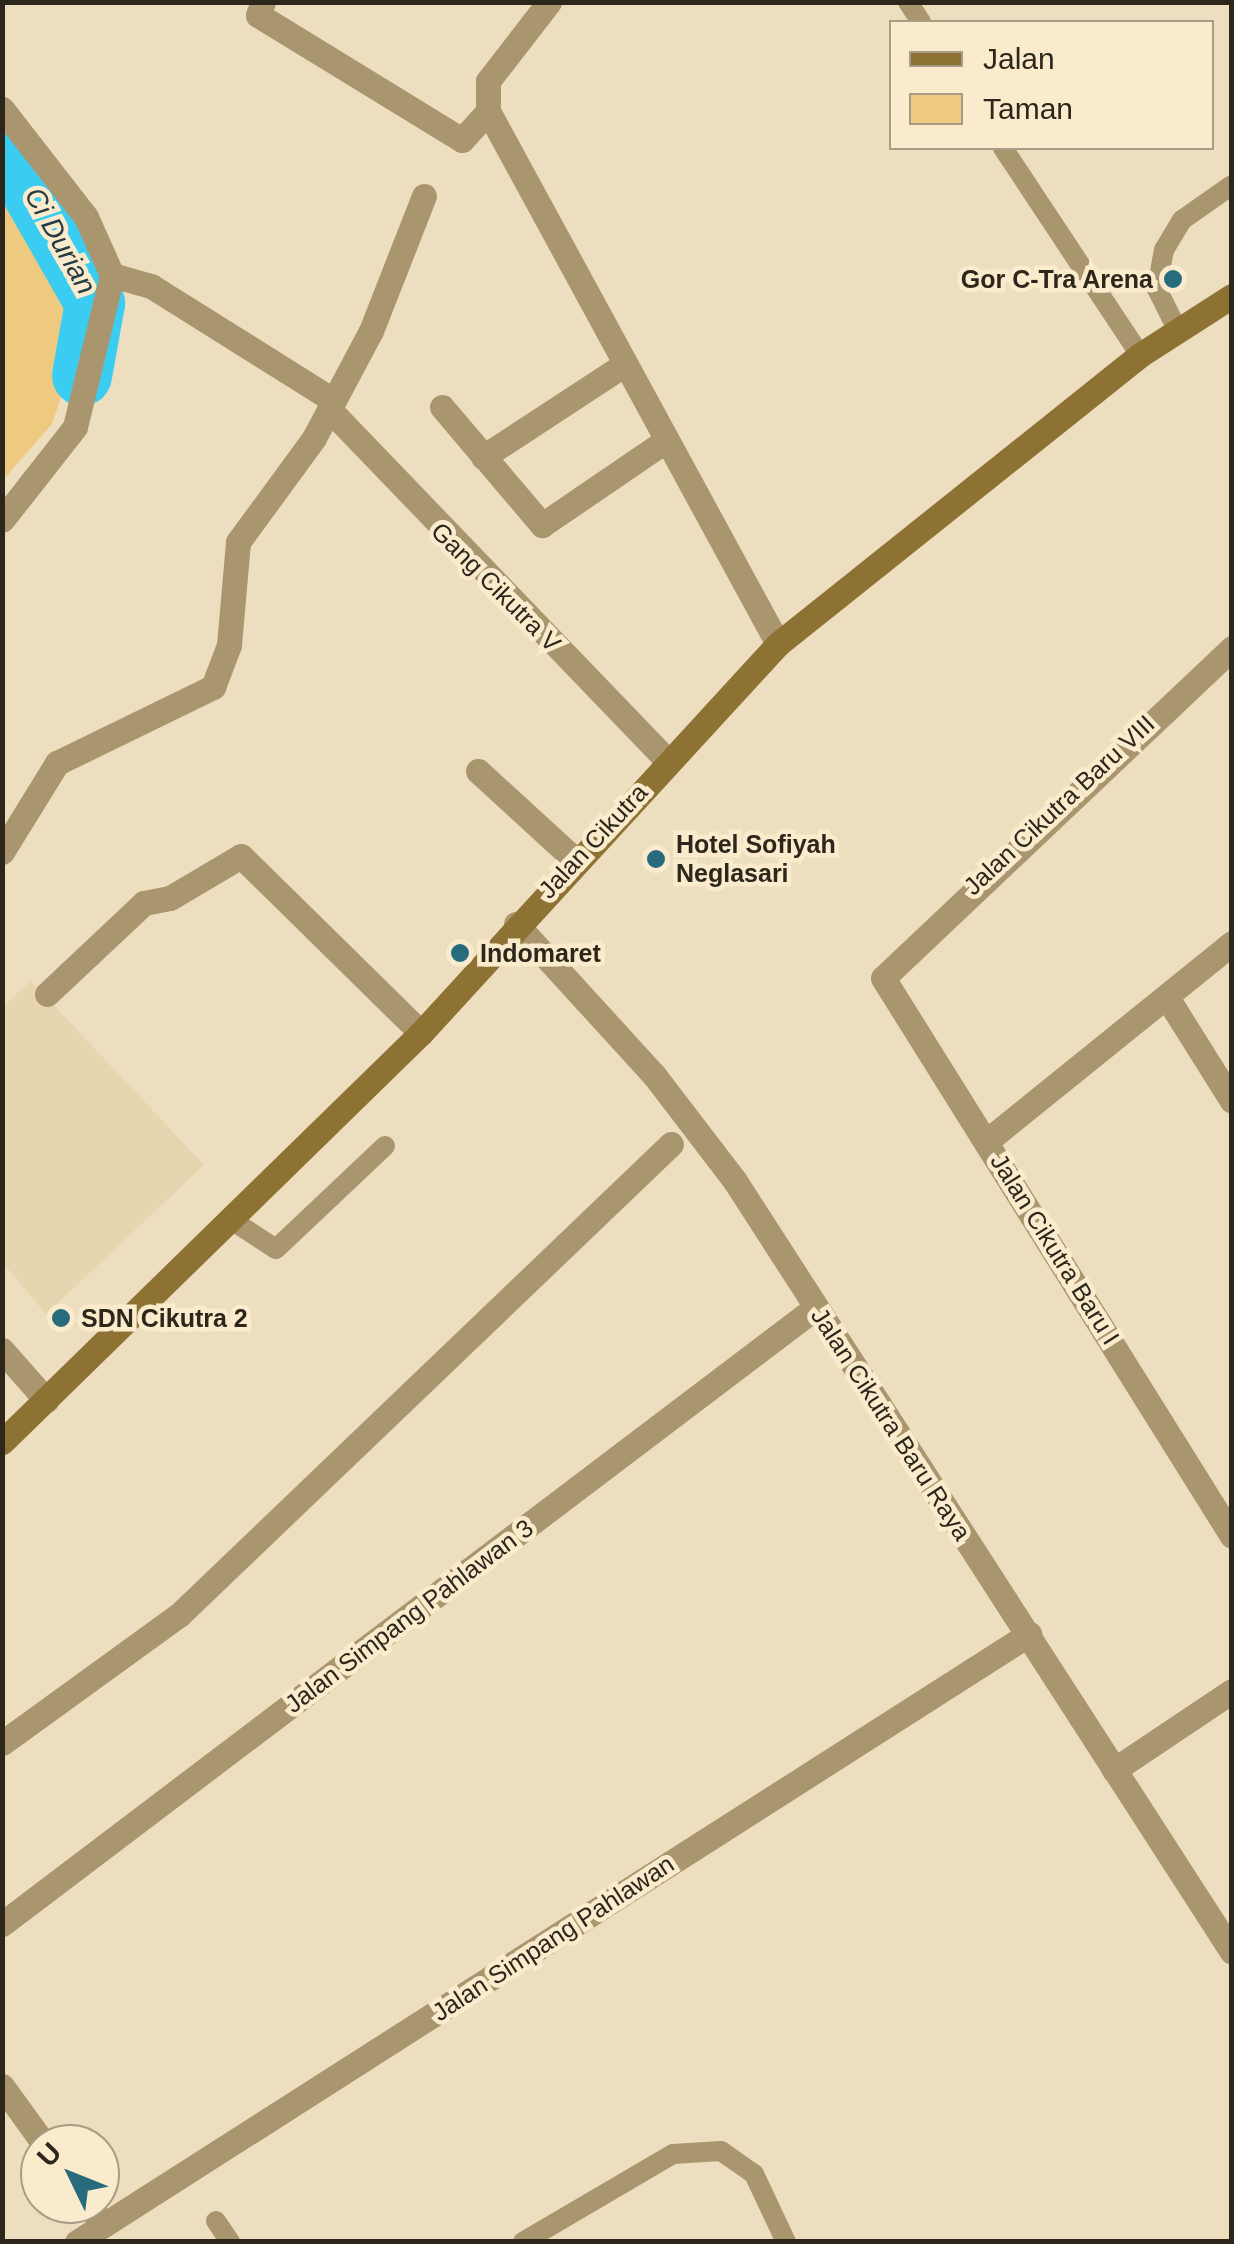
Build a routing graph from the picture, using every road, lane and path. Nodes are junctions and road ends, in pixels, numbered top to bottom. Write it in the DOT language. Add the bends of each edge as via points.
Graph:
graph roads {
  1 [pos="263,2"];
  2 [pos="550,2"];
  3 [pos="2,110"];
  4 [pos="488,110"];
  5 [pos="1004,150"];
  6 [pos="1232,185"];
  7 [pos="424,196"];
  8 [pos="112,276"];
  9 [pos="1232,296"];
  10 [pos="1178,331"];
  11 [pos="1140,355"];
  12 [pos="622,366"];
  13 [pos="331,404"];
  14 [pos="442,407"];
  15 [pos="662,443"];
  16 [pos="482,457"];
  17 [pos="2,520"];
  18 [pos="778,644"];
  19 [pos="1232,648"];
  20 [pos="668,761"];
  21 [pos="478,771"];
  22 [pos="14,805"];
  23 [pos="2,852"];
  24 [pos="574,859"];
  25 [pos="516,924"];
  26 [pos="1232,943"];
  27 [pos="888,964"];
  28 [pos="48,994"];
  29 [pos="1168,999"];
  30 [pos="421,1034"];
  31 [pos="1232,1101"];
  32 [pos="988,1140"];
  33 [pos="672,1144"];
  34 [pos="385,1146"];
  35 [pos="233,1222"];
  36 [pos="815,1308"];
  37 [pos="2,1350"];
  38 [pos="46,1400"];
  39 [pos="2,1442"];
  40 [pos="1232,1536"];
  41 [pos="1028,1634"];
  42 [pos="1232,1691"];
  43 [pos="2,1743"];
  44 [pos="1114,1770"];
  45 [pos="2,1924"];
  46 [pos="1232,1952"];
  47 [pos="2,2086"];
  48 [pos="30,2124"];
  49 [pos="120,2198"];
  50 [pos="216,2221"];
  51 [pos="230,2242"];
  52 [pos="524,2242"];
  53 [pos="786,2242"];
  1 -- 4 [label="street" via="258,14 462,140"];
  2 -- 4 [label="street" via="488,81"];
  3 -- 8 [label="street" via="86,217"];
  4 -- 12 [label="street"];
  5 -- 11 [label="lane"];
  6 -- 10 [label="lane" via="1182,220 1164,250 1157,289"];
  7 -- 13 [label="street"];
  8 -- 13 [label="street, Gang Cikutra V" via="151,286"];
  8 -- 17 [label="street" via="74,427"];
  9 -- 10 [label="main road, Jalan Cikutra"];
  10 -- 11 [label="main road, Jalan Cikutra"];
  11 -- 18 [label="main road, Jalan Cikutra"];
  12 -- 15 [label="street"];
  12 -- 16 [label="street"];
  13 -- 20 [label="street, Gang Cikutra V"];
  13 -- 22 [label="street" via="238,542 229,645 214,686 57,762"];
  14 -- 16 [label="street"];
  15 -- 16 [label="street" via="542,525"];
  15 -- 18 [label="street"];
  18 -- 20 [label="main road, Jalan Cikutra"];
  19 -- 27 [label="street, Jalan Cikutra Baru VIII"];
  20 -- 24 [label="main road, Jalan Cikutra"];
  21 -- 24 [label="street"];
  22 -- 23 [label="street"];
  24 -- 25 [label="main road, Jalan Cikutra"];
  25 -- 30 [label="main road, Jalan Cikutra"];
  25 -- 36 [label="street, Jalan Cikutra Baru Raya" via="698,1129"];
  26 -- 29 [label="street"];
  27 -- 32 [label="street, Jalan Cikutra Baru I" via="887,991"];
  28 -- 30 [label="street" via="144,903 170,898 241,856"];
  29 -- 31 [label="street"];
  29 -- 32 [label="street"];
  30 -- 35 [label="main road, Jalan Cikutra"];
  32 -- 40 [label="street, Jalan Cikutra Baru I"];
  33 -- 43 [label="street" via="178,1615"];
  34 -- 35 [label="lane" via="276,1250"];
  35 -- 38 [label="main road, Jalan Cikutra"];
  36 -- 41 [label="street, Jalan Cikutra Baru Raya"];
  36 -- 45 [label="street, Jalan Simpang Pahlawan 3"];
  37 -- 38 [label="street"];
  38 -- 39 [label="main road, Jalan Cikutra"];
  41 -- 44 [label="street, Jalan Cikutra Baru Raya"];
  41 -- 49 [label="street, Jalan Simpang Pahlawan"];
  42 -- 44 [label="street"];
  44 -- 46 [label="street, Jalan Cikutra Baru Raya"];
  47 -- 48 [label="street"];
  50 -- 51 [label="lane"];
  52 -- 53 [label="lane" via="673,2154 721,2151 754,2174"];
}
